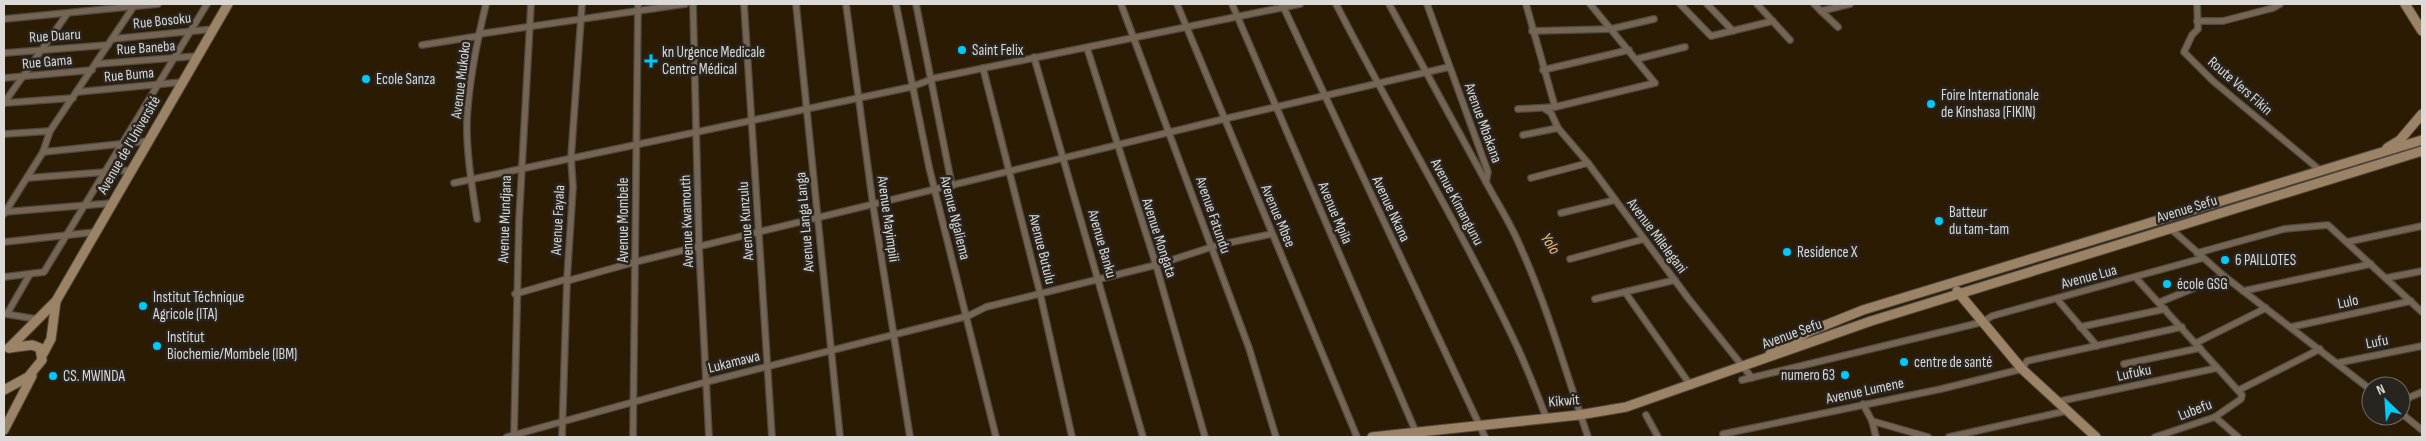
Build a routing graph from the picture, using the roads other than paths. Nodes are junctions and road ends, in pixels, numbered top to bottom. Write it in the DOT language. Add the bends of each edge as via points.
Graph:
graph roads {
  1 [pos="104,4"];
  2 [pos="158,4"];
  3 [pos="207,4"];
  4 [pos="228,4"];
  5 [pos="486,4"];
  6 [pos="531,4"];
  7 [pos="582,4"];
  8 [pos="685,4"];
  9 [pos="693,4"];
  10 [pos="744,4"];
  11 [pos="796,4"];
  12 [pos="846,4"];
  13 [pos="896,4"];
  14 [pos="916,4"];
  15 [pos="1121,4"];
  16 [pos="1177,4"];
  17 [pos="1232,4"];
  18 [pos="1300,4"];
  19 [pos="1336,4"];
  20 [pos="1389,4"];
  21 [pos="1427,4"];
  22 [pos="1526,4"];
  23 [pos="1590,4"];
  24 [pos="1680,4"];
  25 [pos="1707,4"];
  26 [pos="1757,4"];
  27 [pos="1814,4"];
  28 [pos="1850,4"];
  29 [pos="2197,4"];
  30 [pos="2280,4"];
  31 [pos="2405,4"];
  32 [pos="1283,5"];
  33 [pos="134,6"];
  34 [pos="638,7"];
  35 [pos="100,9"];
  36 [pos="1821,11"];
  37 [pos="67,14"];
  38 [pos="1238,17"];
  39 [pos="4,19"];
  40 [pos="581,19"];
  41 [pos="1654,19"];
  42 [pos="2197,21"];
  43 [pos="1773,22"];
  44 [pos="529,26"];
  45 [pos="1838,27"];
  46 [pos="1188,28"];
  47 [pos="214,29"];
  48 [pos="1611,29"];
  49 [pos="189,31"];
  50 [pos="1532,31"];
  51 [pos="2422,31"];
  52 [pos="1733,32"];
  53 [pos="479,35"];
  54 [pos="1134,38"];
  55 [pos="112,39"];
  56 [pos="1790,40"];
  57 [pos="108,45"];
  58 [pos="422,45"];
  59 [pos="1685,47"];
  60 [pos="1087,48"];
  61 [pos="40,50"];
  62 [pos="1629,50"];
  63 [pos="4,53"];
  64 [pos="198,56"];
  65 [pos="1034,57"];
  66 [pos="173,59"];
  67 [pos="1637,59"];
  68 [pos="96,64"];
  69 [pos="1448,67"];
  70 [pos="983,68"];
  71 [pos="92,70"];
  72 [pos="1544,70"];
  73 [pos="1425,71"];
  74 [pos="22,77"];
  75 [pos="4,78"];
  76 [pos="932,78"];
  77 [pos="183,82"];
  78 [pos="1376,82"];
  79 [pos="158,85"];
  80 [pos="911,87"];
  81 [pos="77,92"];
  82 [pos="1325,96"];
  83 [pos="859,97"];
  84 [pos="73,98"];
  85 [pos="4,103"];
  86 [pos="1277,107"];
  87 [pos="1555,107"];
  88 [pos="807,108"];
  89 [pos="1518,109"];
  90 [pos="1545,109"];
  91 [pos="2422,114"];
  92 [pos="750,119"];
  93 [pos="1224,119"];
  94 [pos="1558,128"];
  95 [pos="50,131"];
  96 [pos="697,132"];
  97 [pos="1170,132"];
  98 [pos="4,134"];
  99 [pos="1523,135"];
  100 [pos="2422,140"];
  101 [pos="149,141"];
  102 [pos="122,143"];
  103 [pos="635,145"];
  104 [pos="1116,146"];
  105 [pos="43,152"];
  106 [pos="2422,152"];
  107 [pos="2380,153"];
  108 [pos="571,158"];
  109 [pos="1064,158"];
  110 [pos="2353,162"];
  111 [pos="1588,163"];
  112 [pos="520,168"];
  113 [pos="132,170"];
  114 [pos="2364,170"];
  115 [pos="1010,171"];
  116 [pos="2322,171"];
  117 [pos="104,172"];
  118 [pos="27,178"];
  119 [pos="472,178"];
  120 [pos="1531,178"];
  121 [pos="1486,182"];
  122 [pos="454,183"];
  123 [pos="952,186"];
  124 [pos="935,190"];
  125 [pos="1615,200"];
  126 [pos="113,203"];
  127 [pos="85,205"];
  128 [pos="873,205"];
  129 [pos="4,212"];
  130 [pos="1561,213"];
  131 [pos="477,219"];
  132 [pos="817,219"];
  133 [pos="2422,226"];
  134 [pos="2170,229"];
  135 [pos="96,232"];
  136 [pos="760,232"];
  137 [pos="1272,234"];
  138 [pos="67,235"];
  139 [pos="1644,239"];
  140 [pos="4,242"];
  141 [pos="2347,242"];
  142 [pos="699,247"];
  143 [pos="1211,248"];
  144 [pos="2197,253"];
  145 [pos="2203,258"];
  146 [pos="1570,259"];
  147 [pos="635,262"];
  148 [pos="2371,264"];
  149 [pos="1156,265"];
  150 [pos="2422,271"];
  151 [pos="30,274"];
  152 [pos="2224,276"];
  153 [pos="4,277"];
  154 [pos="1099,278"];
  155 [pos="2136,278"];
  156 [pos="2386,278"];
  157 [pos="567,280"];
  158 [pos="1674,280"];
  159 [pos="1951,284"];
  160 [pos="2243,291"];
  161 [pos="1626,292"];
  162 [pos="1040,293"];
  163 [pos="515,294"];
  164 [pos="1960,294"];
  165 [pos="1595,299"];
  166 [pos="2057,299"];
  167 [pos="56,301"];
  168 [pos="2411,301"];
  169 [pos="2160,302"];
  170 [pos="2165,308"];
  171 [pos="2266,308"];
  172 [pos="2422,312"];
  173 [pos="5,315"];
  174 [pos="968,316"];
  175 [pos="36,319"];
  176 [pos="1983,322"];
  177 [pos="2182,326"];
  178 [pos="2080,327"];
  179 [pos="2291,327"];
  180 [pos="893,335"];
  181 [pos="2198,345"];
  182 [pos="2097,346"];
  183 [pos="2422,346"];
  184 [pos="6,349"];
  185 [pos="2320,349"];
  186 [pos="830,351"];
  187 [pos="43,354"];
  188 [pos="2337,363"];
  189 [pos="2124,364"];
  190 [pos="1748,366"];
  191 [pos="767,368"];
  192 [pos="2217,368"];
  193 [pos="2022,370"];
  194 [pos="35,371"];
  195 [pos="1752,378"];
  196 [pos="1742,380"];
  197 [pos="706,382"];
  198 [pos="2361,382"];
  199 [pos="1691,386"];
  200 [pos="8,388"];
  201 [pos="2239,390"];
  202 [pos="20,399"];
  203 [pos="2056,402"];
  204 [pos="634,404"];
  205 [pos="1863,404"];
  206 [pos="2066,411"];
  207 [pos="1580,415"];
  208 [pos="1646,415"];
  209 [pos="1546,417"];
  210 [pos="2215,417"];
  211 [pos="2411,421"];
  212 [pos="1872,422"];
  213 [pos="563,423"];
  214 [pos="1480,424"];
  215 [pos="5,427"];
  216 [pos="2422,430"];
  217 [pos="1417,434"];
  218 [pos="1723,434"];
  219 [pos="511,436"];
  220 [pos="562,437"];
  221 [pos="633,437"];
  222 [pos="709,437"];
  223 [pos="772,437"];
  224 [pos="840,437"];
  225 [pos="910,437"];
  226 [pos="996,437"];
  227 [pos="1072,437"];
  228 [pos="1143,437"];
  229 [pos="1205,437"];
  230 [pos="1276,437"];
  231 [pos="1357,437"];
  232 [pos="1372,437"];
  233 [pos="1485,437"];
  234 [pos="1588,437"];
  235 [pos="1658,437"];
  236 [pos="1876,437"];
  237 [pos="1928,437"];
  238 [pos="1949,437"];
  239 [pos="2096,437"];
  240 [pos="2155,437"];
  241 [pos="2238,437"];
  1 -- 35 [label="street"];
  2 -- 33 [label="street"];
  3 -- 49 [label="street"];
  4 -- 47 [label="main road, Avenue de l’Université"];
  5 -- 53 [label="street, Avenue Mukoko"];
  6 -- 44 [label="street, Avenue Mundjana"];
  7 -- 40 [label="street, Avenue Fayala"];
  8 -- 34 [label="street"];
  9 -- 96 [label="street, Avenue Kwamouth"];
  10 -- 92 [label="street, Avenue Kunzulu"];
  11 -- 88 [label="street, Avenue Langa Langa"];
  12 -- 83 [label="street, Avenue Mayimpili"];
  13 -- 80 [label="street, Avenue Ngaliema"];
  14 -- 76 [label="street"];
  15 -- 54 [label="street, Avenue Fatundu"];
  16 -- 46 [label="street, Avenue Mbee"];
  17 -- 38 [label="street, Avenue Mpila"];
  18 -- 32 [label="street"];
  19 -- 78 [label="street, Avenue Kimangunu"];
  20 -- 73 [label="street"];
  21 -- 69 [label="street, Avenue Mbakana"];
  22 -- 50 [label="street"];
  23 -- 48 [label="street"];
  24 -- 52 [label="street" via="1708,35"];
  25 -- 52 [label="street"];
  26 -- 43 [label="street"];
  27 -- 36 [label="street"];
  28 -- 36 [label="street"];
  29 -- 42 [label="street, Route Vers Fikin" via="2200,13"];
  30 -- 42 [label="street" via="2223,21"];
  31 -- 51 [label="main road"];
  32 -- 38 [label="street"];
  32 -- 82 [label="street, Avenue Nkana"];
  33 -- 35 [label="street"];
  33 -- 55 [label="street"];
  34 -- 40 [label="street"];
  34 -- 103 [label="street, Avenue Mombele"];
  35 -- 37 [label="street"];
  36 -- 45 [label="street"];
  37 -- 39 [label="street"];
  37 -- 61 [label="street"];
  38 -- 46 [label="street"];
  38 -- 86 [label="street, Avenue Mpila"];
  40 -- 44 [label="street"];
  40 -- 108 [label="street, Avenue Fayala"];
  41 -- 48 [label="street"];
  42 -- 116 [label="street, Route Vers Fikin" via="2198,29 2184,52 2213,81"];
  43 -- 52 [label="street"];
  43 -- 56 [label="street"];
  44 -- 53 [label="street"];
  44 -- 112 [label="street, Avenue Mundjana"];
  46 -- 54 [label="street"];
  46 -- 93 [label="street, Avenue Mbee"];
  47 -- 49 [label="street, Rue Bosoku"];
  47 -- 64 [label="main road, Avenue de l’Université"];
  48 -- 50 [label="street"];
  48 -- 62 [label="street"];
  49 -- 55 [label="street, Rue Bosoku"];
  49 -- 66 [label="street"];
  50 -- 72 [label="street"];
  53 -- 58 [label="street"];
  53 -- 119 [label="street, Avenue Mukoko" via="467,119"];
  54 -- 60 [label="street"];
  54 -- 97 [label="street, Avenue Fatundu"];
  55 -- 57 [label="street"];
  57 -- 61 [label="street, Rue Duaru"];
  57 -- 68 [label="street"];
  59 -- 67 [label="street"];
  60 -- 65 [label="street"];
  60 -- 104 [label="street, Avenue Mongata"];
  61 -- 63 [label="street, Rue Duaru"];
  61 -- 74 [label="street"];
  62 -- 67 [label="street"];
  62 -- 72 [label="street"];
  64 -- 66 [label="street, Rue Baneba"];
  64 -- 77 [label="main road, Avenue de l’Université"];
  65 -- 70 [label="street"];
  65 -- 109 [label="street, Avenue Banku"];
  66 -- 68 [label="street, Rue Baneba"];
  66 -- 79 [label="street"];
  67 -- 87 [label="street" via="1653,84"];
  68 -- 71 [label="street"];
  69 -- 73 [label="street"];
  69 -- 121 [label="street, Avenue Mbakana" via="1472,123 1488,172"];
  70 -- 76 [label="street"];
  70 -- 115 [label="street, Avenue Butulu"];
  71 -- 74 [label="street, Rue Gama"];
  71 -- 81 [label="street"];
  72 -- 87 [label="street"];
  73 -- 78 [label="street"];
  73 -- 121 [label="street"];
  74 -- 75 [label="street, Rue Gama"];
  74 -- 85 [label="street"];
  76 -- 80 [label="street"];
  76 -- 123 [label="street"];
  77 -- 79 [label="street, Rue Buma"];
  77 -- 101 [label="main road, Avenue de l’Université"];
  78 -- 82 [label="street"];
  78 -- 209 [label="street, Avenue Kimangunu" via="1436,187 1515,341"];
  79 -- 81 [label="street, Rue Buma"];
  79 -- 102 [label="street"];
  80 -- 83 [label="street"];
  80 -- 124 [label="street, Avenue Ngaliema"];
  81 -- 84 [label="street"];
  82 -- 86 [label="street"];
  82 -- 214 [label="street, Avenue Nkana"];
  83 -- 88 [label="street"];
  83 -- 128 [label="street, Avenue Mayimpili"];
  84 -- 85 [label="street"];
  84 -- 95 [label="street"];
  86 -- 93 [label="street"];
  86 -- 217 [label="street, Avenue Mpila"];
  87 -- 90 [label="street"];
  88 -- 92 [label="street"];
  88 -- 132 [label="street, Avenue Langa Langa"];
  89 -- 90 [label="street"];
  90 -- 94 [label="street, Avenue Milelegani" via="1551,113"];
  91 -- 107 [label="main road" via="2400,140"];
  92 -- 96 [label="street"];
  92 -- 136 [label="street, Avenue Kunzulu"];
  93 -- 97 [label="street"];
  93 -- 137 [label="street, Avenue Mbee"];
  94 -- 99 [label="street"];
  94 -- 111 [label="street, Avenue Milelegani"];
  95 -- 98 [label="street"];
  95 -- 105 [label="street"];
  96 -- 103 [label="street"];
  96 -- 142 [label="street, Avenue Kwamouth"];
  97 -- 104 [label="street"];
  97 -- 143 [label="street, Avenue Fatundu"];
  100 -- 107 [label="main road, Avenue Sefu"];
  101 -- 102 [label="street"];
  101 -- 113 [label="main road, Avenue de l’Université"];
  102 -- 105 [label="street"];
  102 -- 117 [label="street"];
  103 -- 108 [label="street"];
  103 -- 147 [label="street, Avenue Mombele"];
  104 -- 109 [label="street"];
  104 -- 149 [label="street, Avenue Mongata"];
  105 -- 118 [label="street"];
  106 -- 114 [label="main road, Avenue Sefu"];
  107 -- 110 [label="main road, Avenue Sefu"];
  108 -- 112 [label="street"];
  108 -- 157 [label="street, Avenue Fayala" via="573,187"];
  109 -- 115 [label="street"];
  109 -- 154 [label="street, Avenue Banku"];
  110 -- 114 [label="main road"];
  110 -- 116 [label="main road, Avenue Sefu"];
  111 -- 120 [label="street"];
  111 -- 125 [label="street, Avenue Milelegani"];
  112 -- 119 [label="street"];
  112 -- 163 [label="street, Avenue Mundjana"];
  113 -- 117 [label="street"];
  113 -- 126 [label="main road, Avenue de l’Université"];
  114 -- 134 [label="main road, Avenue Sefu"];
  115 -- 123 [label="street"];
  115 -- 162 [label="street, Avenue Butulu"];
  116 -- 159 [label="main road, Avenue Sefu"];
  117 -- 118 [label="street"];
  117 -- 127 [label="street"];
  118 -- 129 [label="street"];
  119 -- 122 [label="street"];
  119 -- 131 [label="street, Avenue Mukoko"];
  121 -- 207 [label="street, Avenue Mbakana" via="1520,245 1560,349"];
  123 -- 124 [label="street"];
  124 -- 128 [label="street"];
  124 -- 174 [label="street, Avenue Ngaliema"];
  125 -- 130 [label="street"];
  125 -- 139 [label="street, Avenue Milelegani"];
  126 -- 127 [label="street"];
  126 -- 135 [label="main road, Avenue de l’Université"];
  127 -- 129 [label="street"];
  127 -- 138 [label="street"];
  128 -- 132 [label="street"];
  128 -- 180 [label="street, Avenue Mayimpili"];
  132 -- 136 [label="street"];
  132 -- 186 [label="street, Avenue Langa Langa"];
  133 -- 141 [label="street"];
  134 -- 144 [label="street"];
  134 -- 164 [label="main road, Avenue Sefu"];
  135 -- 138 [label="street"];
  135 -- 167 [label="main road, Avenue de l’Université"];
  136 -- 142 [label="street"];
  136 -- 191 [label="street, Avenue Kunzulu"];
  137 -- 143 [label="street, Lukamawa"];
  137 -- 231 [label="street, Avenue Mbee"];
  138 -- 140 [label="street"];
  138 -- 151 [label="street" via="43,273"];
  139 -- 146 [label="street"];
  139 -- 158 [label="street, Avenue Milelegani"];
  141 -- 144 [label="street" via="2328,225 2284,229"];
  141 -- 148 [label="street"];
  142 -- 147 [label="street"];
  142 -- 197 [label="street, Avenue Kwamouth"];
  143 -- 149 [label="street, Lukamawa"];
  143 -- 230 [label="street, Avenue Fatundu" via="1249,348"];
  144 -- 145 [label="street"];
  145 -- 152 [label="street"];
  145 -- 155 [label="street, Avenue Lua"];
  147 -- 157 [label="street"];
  147 -- 204 [label="street, Avenue Mombele"];
  148 -- 156 [label="street"];
  148 -- 160 [label="street"];
  149 -- 154 [label="street, Lukamawa"];
  149 -- 229 [label="street, Avenue Mongata"];
  150 -- 156 [label="street"];
  151 -- 153 [label="street"];
  151 -- 173 [label="street"];
  152 -- 160 [label="street"];
  152 -- 169 [label="street"];
  154 -- 162 [label="street, Lukamawa"];
  154 -- 228 [label="street, Avenue Banku"];
  155 -- 166 [label="street, Avenue Lua"];
  155 -- 169 [label="street"];
  156 -- 168 [label="street"];
  157 -- 163 [label="street"];
  157 -- 213 [label="street, Avenue Fayala"];
  158 -- 161 [label="street"];
  158 -- 190 [label="street, Avenue Milelegani"];
  159 -- 164 [label="main road"];
  159 -- 190 [label="main road, Avenue Sefu" via="1828,322"];
  160 -- 171 [label="street"];
  161 -- 165 [label="street"];
  161 -- 199 [label="street"];
  162 -- 174 [label="street, Lukamawa" via="986,307"];
  162 -- 227 [label="street, Avenue Butulu"];
  163 -- 219 [label="street, Avenue Mundjana"];
  164 -- 176 [label="main road"];
  164 -- 190 [label="main road, Avenue Sefu" via="1871,321"];
  166 -- 176 [label="street, Avenue Lua" via="1992,316"];
  166 -- 178 [label="street"];
  167 -- 175 [label="main road"];
  167 -- 187 [label="main road" via="51,339"];
  168 -- 172 [label="street"];
  168 -- 179 [label="street, Lulo"];
  169 -- 170 [label="street"];
  170 -- 177 [label="street"];
  170 -- 178 [label="street"];
  171 -- 179 [label="street"];
  171 -- 181 [label="street"];
  173 -- 175 [label="street" via="18,314"];
  174 -- 180 [label="street, Lukamawa"];
  174 -- 226 [label="street, Avenue Ngaliema"];
  175 -- 184 [label="main road"];
  176 -- 193 [label="main road"];
  176 -- 195 [label="street, Avenue Lua"];
  177 -- 181 [label="street"];
  177 -- 182 [label="street, Avenue Lumene"];
  178 -- 182 [label="street"];
  179 -- 185 [label="street"];
  180 -- 186 [label="street, Lukamawa"];
  180 -- 225 [label="street, Avenue Mayimpili"];
  181 -- 189 [label="street"];
  181 -- 192 [label="street"];
  182 -- 193 [label="street, Avenue Lumene" via="2027,361"];
  183 -- 188 [label="street, Lufu"];
  184 -- 187 [label="main road" via="32,345 40,348"];
  185 -- 188 [label="street"];
  185 -- 201 [label="street"];
  186 -- 191 [label="street, Lukamawa"];
  186 -- 224 [label="street, Avenue Langa Langa"];
  187 -- 194 [label="main road"];
  188 -- 198 [label="street"];
  190 -- 195 [label="street, Avenue Milelegani"];
  190 -- 199 [label="main road, Kikwit"];
  191 -- 197 [label="street, Lukamawa"];
  191 -- 223 [label="street, Avenue Kunzulu"];
  192 -- 201 [label="street"];
  192 -- 203 [label="street, Lufuku"];
  193 -- 203 [label="main road"];
  193 -- 205 [label="street, Avenue Lumene"];
  194 -- 200 [label="main road"];
  194 -- 202 [label="main road"];
  195 -- 196 [label="street, Avenue Lua"];
  197 -- 204 [label="street, Lukamawa"];
  197 -- 222 [label="street, Avenue Kwamouth"];
  199 -- 207 [label="main road, Kikwit" via="1626,407"];
  200 -- 202 [label="main road"];
  201 -- 210 [label="street, Lubefu" via="2242,394 2240,399"];
  202 -- 215 [label="main road"];
  203 -- 206 [label="main road"];
  204 -- 213 [label="street, Lukamawa"];
  204 -- 221 [label="street, Avenue Mombele"];
  205 -- 212 [label="street"];
  205 -- 218 [label="street, Avenue Lumene"];
  206 -- 238 [label="street"];
  206 -- 239 [label="main road"];
  207 -- 209 [label="main road, Kikwit"];
  207 -- 234 [label="street, Avenue Mbakana"];
  208 -- 235 [label="street"];
  209 -- 214 [label="main road, Kikwit"];
  210 -- 240 [label="street, Lubefu"];
  210 -- 241 [label="street"];
  211 -- 216 [label="street"];
  212 -- 236 [label="street"];
  212 -- 237 [label="street"];
  213 -- 219 [label="street, Lukamawa"];
  213 -- 220 [label="street, Avenue Fayala"];
  214 -- 217 [label="main road, Kikwit"];
  214 -- 233 [label="street, Avenue Nkana"];
  217 -- 232 [label="main road, Kikwit"];
}
